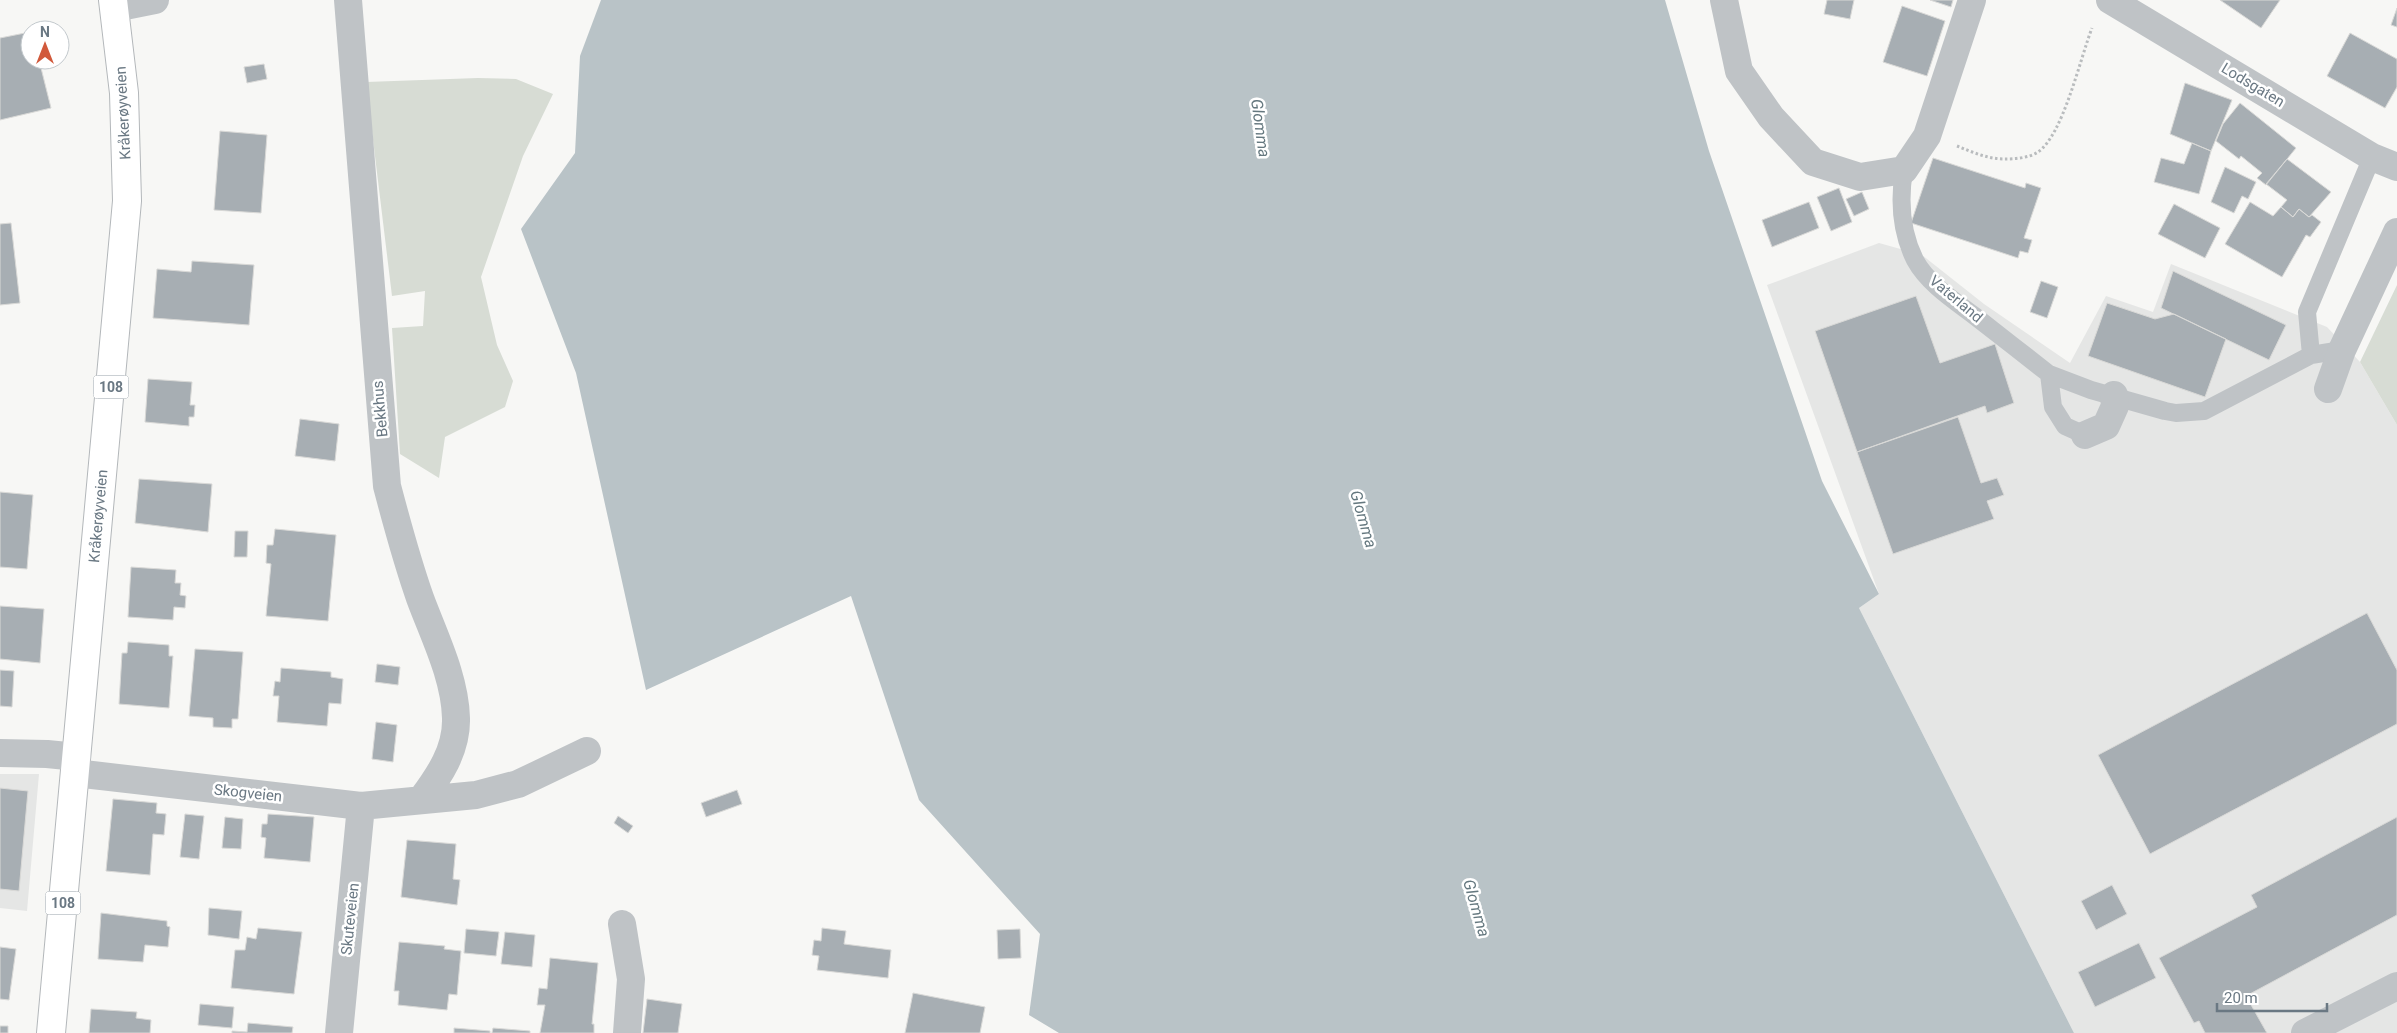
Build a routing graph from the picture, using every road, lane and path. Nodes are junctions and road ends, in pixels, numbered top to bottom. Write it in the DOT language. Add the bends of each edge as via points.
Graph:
graph roads {
  1 [pos="155,0"];
  2 [pos="348,0"];
  3 [pos="1724,0"];
  4 [pos="1972,0"];
  5 [pos="2110,0"];
  6 [pos="114,4"];
  7 [pos="2093,26"];
  8 [pos="1927,136"];
  9 [pos="2372,157"];
  10 [pos="2397,167"];
  11 [pos="1904,170"];
  12 [pos="2397,232"];
  13 [pos="2342,350"];
  14 [pos="2311,355"];
  15 [pos="2049,374"];
  16 [pos="2328,388"];
  17 [pos="2114,395"];
  18 [pos="2085,435"];
  19 [pos="587,751"];
  20 [pos="0,753"];
  21 [pos="76,765"];
  22 [pos="421,800"];
  23 [pos="361,806"];
  24 [pos="622,924"];
  25 [pos="2397,986"];
  26 [pos="50,1033"];
  27 [pos="339,1033"];
  28 [pos="627,1033"];
  29 [pos="2305,1033"];
  1 -- 6 [label="street"];
  2 -- 22 [label="street, Bekkhus" via="387,486 404,552 451,684 456,718 452,746 441,773"];
  3 -- 11 [label="street" via="1739,72 1771,117 1813,162 1860,177"];
  4 -- 8 [label="street"];
  5 -- 9 [label="street, Lodsgaten"];
  6 -- 21 [label="main road, Kråkerøyveien / 108" via="124,93 127,200"];
  7 -- 8 [label="path" via="2059,124 2038,152 2017,159 1988,157"];
  8 -- 11 [label="street"];
  9 -- 10 [label="street, Lodsgaten"];
  9 -- 14 [label="lane" via="2307,312"];
  11 -- 15 [label="lane, Vaterland" via="1900,198 1907,240 1916,261 1946,294"];
  12 -- 13 [label="street"];
  13 -- 14 [label="lane, Vaterland"];
  13 -- 16 [label="street"];
  14 -- 17 [label="lane, Vaterland" via="2204,411 2165,411"];
  15 -- 17 [label="lane, Vaterland"];
  15 -- 18 [label="lane" via="2053,407 2065,426"];
  17 -- 18 [label="street" via="2115,406 2106,426"];
  19 -- 22 [label="street, Skogveien" via="518,784 476,795"];
  20 -- 21 [label="street, Skogveien" via="48,754"];
  21 -- 23 [label="street, Skogveien"];
  21 -- 26 [label="main road, Kråkerøyveien / 108"];
  22 -- 23 [label="street, Skogveien"];
  23 -- 27 [label="street, Skuteveien"];
  24 -- 28 [label="street" via="631,979"];
  25 -- 29 [label="street"];
}
